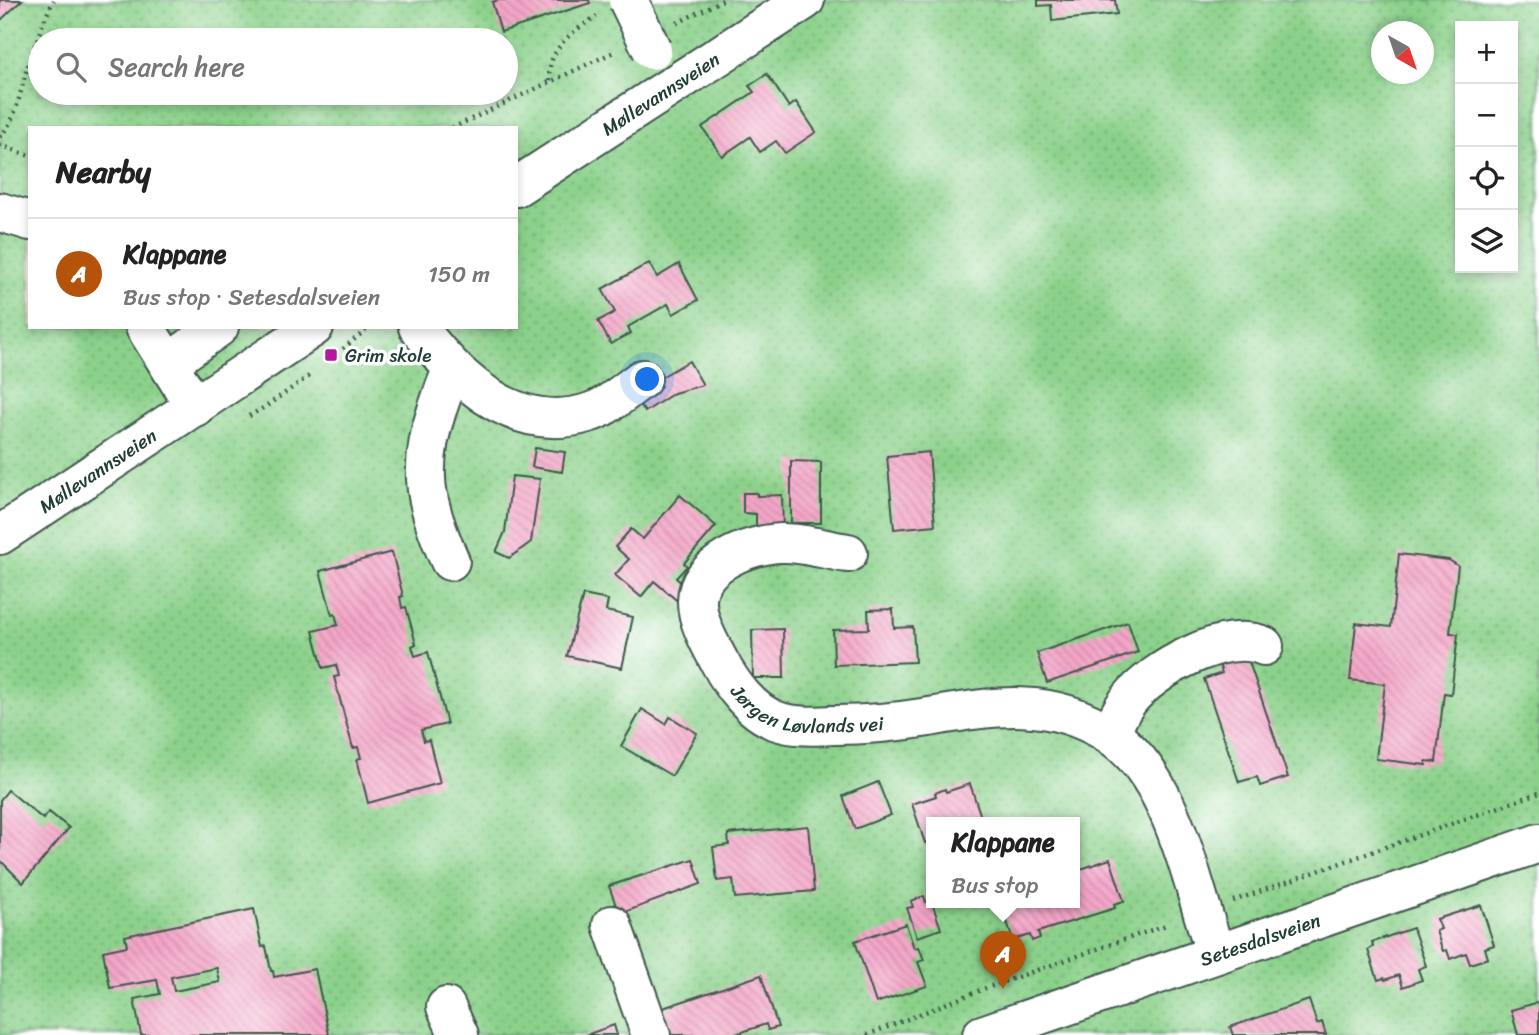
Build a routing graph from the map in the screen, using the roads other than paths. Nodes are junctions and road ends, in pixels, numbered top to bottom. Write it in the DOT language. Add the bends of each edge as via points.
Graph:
graph roads {
  1 [pos="628,0"];
  2 [pos="805,0"];
  3 [pos="675,83"];
  4 [pos="518,186"];
  5 [pos="0,212"];
  6 [pos="28,220"];
  7 [pos="147,329"];
  8 [pos="216,329"];
  9 [pos="311,329"];
  10 [pos="420,329"];
  11 [pos="169,363"];
  12 [pos="453,369"];
  13 [pos="642,379"];
  14 [pos="195,407"];
  15 [pos="0,535"];
  16 [pos="848,553"];
  17 [pos="450,561"];
  18 [pos="1264,646"];
  19 [pos="1111,735"];
  20 [pos="1539,843"];
  21 [pos="612,925"];
  22 [pos="1216,954"];
  23 [pos="988,1034"];
  24 [pos="651,1035"];
  1 -- 3 [label="main road, bridge"];
  2 -- 3 [label="main road, Møllevannsveien"];
  3 -- 4 [label="main road, Møllevannsveien"];
  5 -- 6 [label="main road"];
  7 -- 11 [label="main road"];
  8 -- 11 [label="main road"];
  9 -- 14 [label="main road, Møllevannsveien"];
  10 -- 12 [label="main road"];
  11 -- 14 [label="main road"];
  12 -- 13 [label="main road" via="505,408 550,418 589,413"];
  12 -- 17 [label="main road" via="429,433 424,466 436,530"];
  14 -- 15 [label="main road, Møllevannsveien"];
  16 -- 19 [label="main road, Jørgen Løvlands vei" via="781,542 754,546 715,567 701,584 698,609 711,647 747,701 775,720 800,726 868,725 977,709 1034,706 1086,721"];
  18 -- 19 [label="main road" via="1236,641 1173,664 1129,700"];
  19 -- 22 [label="main road, Jørgen Løvlands vei" via="1135,758 1158,793 1181,844"];
  20 -- 22 [label="main road, Setesdalsveien"];
  21 -- 24 [label="main road"];
  22 -- 23 [label="main road, Setesdalsveien"];
}
